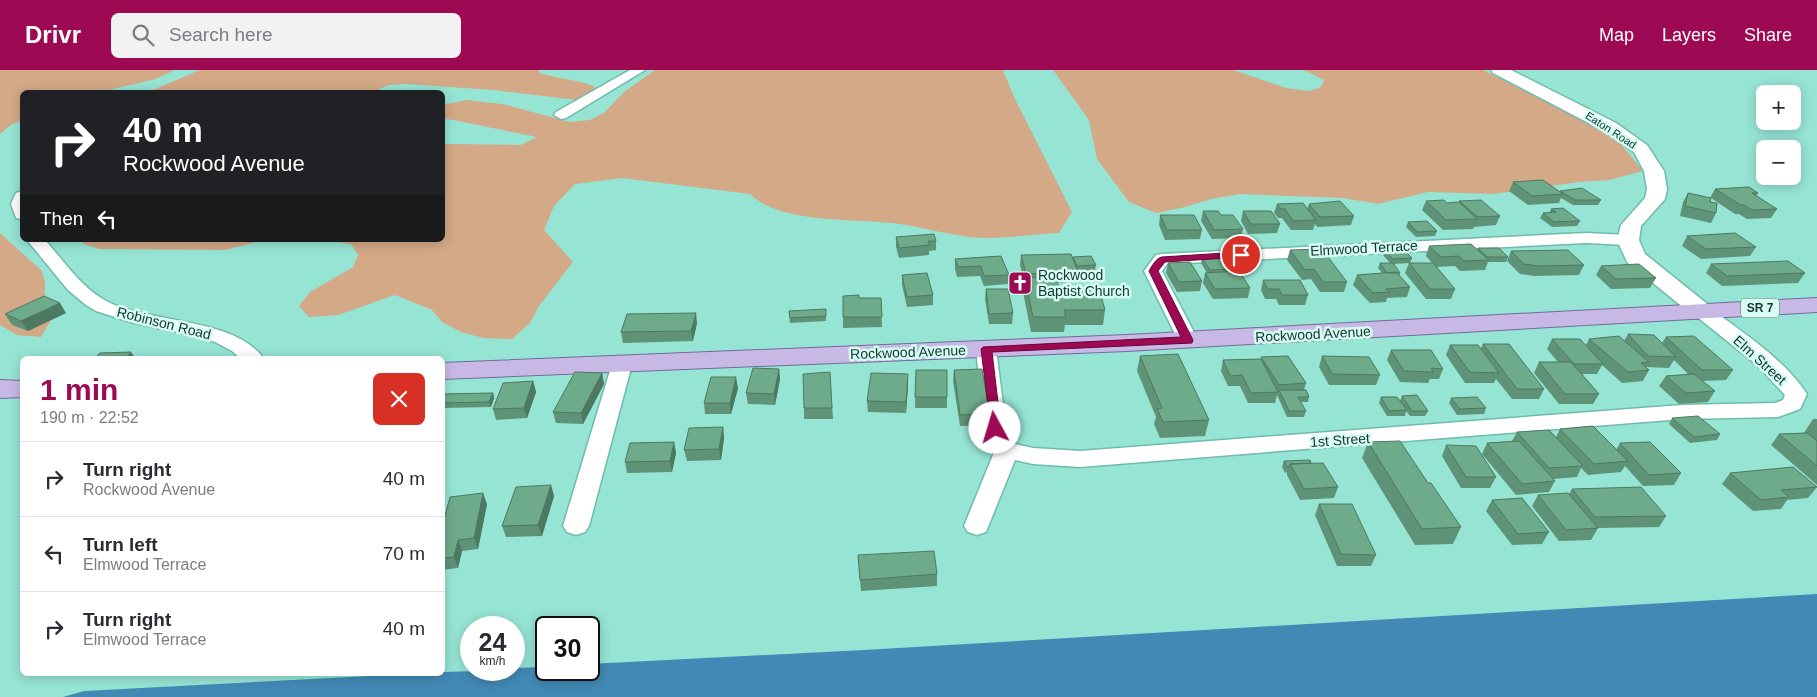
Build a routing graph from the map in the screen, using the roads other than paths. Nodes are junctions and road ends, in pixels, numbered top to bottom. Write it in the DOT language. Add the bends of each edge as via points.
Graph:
graph roads {
  1 [pos="639,70"];
  2 [pos="1499,70"];
  3 [pos="560,115"];
  4 [pos="1628,240"];
  5 [pos="38,242"];
  6 [pos="1817,305"];
  7 [pos="1704,312"];
  8 [pos="1188,340"];
  9 [pos="986,349"];
  10 [pos="251,356"];
  11 [pos="622,364"];
  12 [pos="445,371"];
  13 [pos="20,389"];
  14 [pos="0,390"];
  15 [pos="1778,410"];
  16 [pos="1007,450"];
  17 [pos="576,526"];
  18 [pos="977,526"];
  1 -- 3 [label="street"];
  2 -- 4 [label="street, Eaton Road" via="1610,127 1641,149 1654,171 1657,189 1655,200 1631,225"];
  4 -- 7 [label="street" via="1635,257"];
  4 -- 8 [label="street, Elmwood Terrace" via="1566,238 1162,259 1153,271"];
  5 -- 10 [label="street, Robinson Road" via="75,286 101,306 128,317 220,337"];
  6 -- 7 [label="main road, SR 7"];
  7 -- 8 [label="main road, Rockwood Avenue / SR 7"];
  7 -- 15 [label="street, Elm Street" via="1766,362 1796,394 1792,404"];
  8 -- 9 [label="main road, Rockwood Avenue / SR 7"];
  9 -- 11 [label="main road, Rockwood Avenue / SR 7"];
  9 -- 16 [label="street" via="995,428"];
  11 -- 12 [label="main road, Rockwood Avenue / SR 7"];
  11 -- 17 [label="street"];
  13 -- 14 [label="main road"];
  15 -- 16 [label="street, 1st Street" via="1682,412 1080,459 1033,456"];
  16 -- 18 [label="street"];
}
